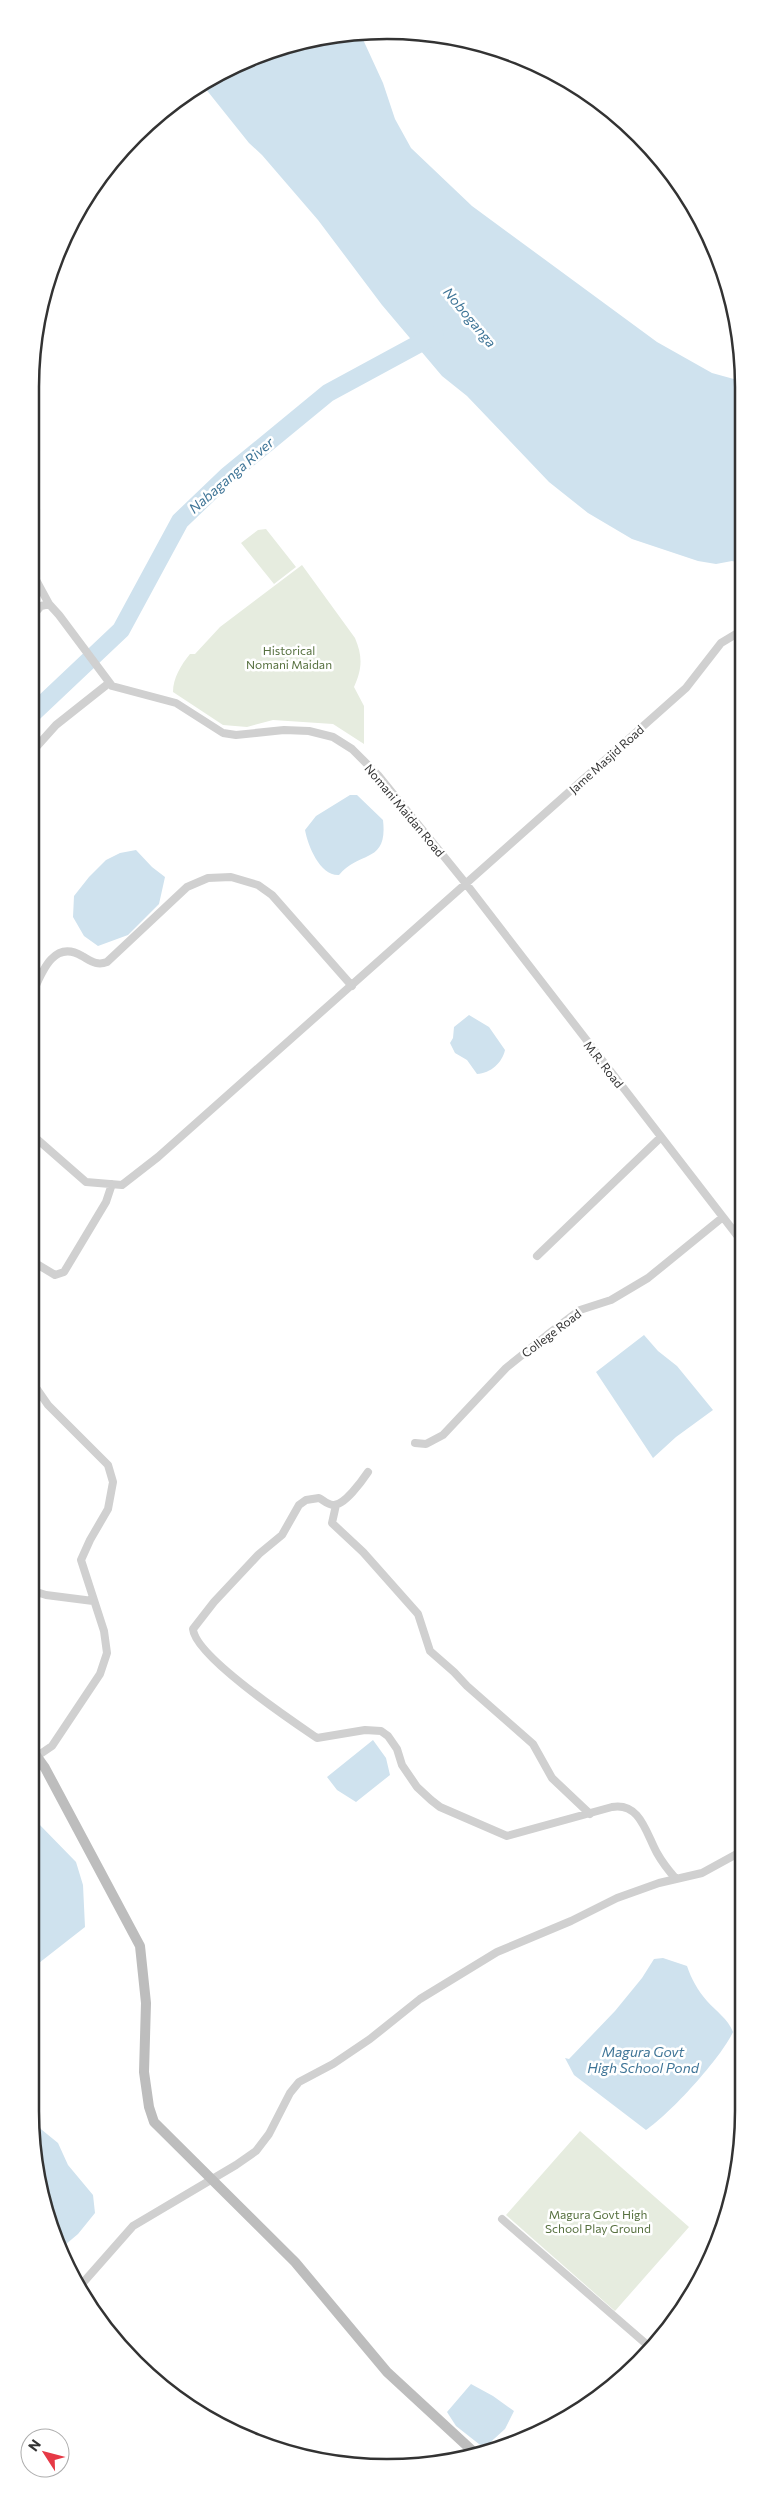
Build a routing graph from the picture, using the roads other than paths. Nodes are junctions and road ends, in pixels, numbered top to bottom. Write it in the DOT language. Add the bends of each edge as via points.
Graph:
graph roads {
  1 [pos="39,586"];
  2 [pos="49,604"];
  3 [pos="39,608"];
  4 [pos="735,635"];
  5 [pos="110,685"];
  6 [pos="39,744"];
  7 [pos="466,885"];
  8 [pos="39,975"];
  9 [pos="352,986"];
  10 [pos="661,1137"];
  11 [pos="39,1141"];
  12 [pos="112,1184"];
  13 [pos="722,1217"];
  14 [pos="735,1234"];
  15 [pos="537,1256"];
  16 [pos="39,1265"];
  17 [pos="39,1392"];
  18 [pos="415,1443"];
  19 [pos="368,1472"];
  20 [pos="336,1505"];
  21 [pos="39,1593"];
  22 [pos="93,1601"];
  23 [pos="39,1755"];
  24 [pos="39,1764"];
  25 [pos="590,1814"];
  26 [pos="735,1855"];
  27 [pos="676,1879"];
  28 [pos="211,2179"];
  29 [pos="502,2219"];
  30 [pos="84,2283"];
  31 [pos="646,2344"];
  32 [pos="470,2449"];
  1 -- 2 [label="street"];
  2 -- 3 [label="street"];
  2 -- 5 [label="street"];
  4 -- 7 [label="street, Jame Masjid Road" via="721,643 686,688"];
  5 -- 6 [label="street" via="56,725"];
  5 -- 7 [label="street, Nomani Maidan Road" via="176,702 223,733 243,735 284,730 309,731 333,737 352,749 378,775"];
  7 -- 9 [label="street, Jame Masjid Road"];
  7 -- 10 [label="street, M.R. Road"];
  8 -- 9 [label="street" via="54,957 66,952 78,954 94,963 107,962 187,886 219,877 246,880 265,889"];
  9 -- 12 [label="street, Jame Masjid Road" via="158,1157 122,1185"];
  10 -- 13 [label="street, M.R. Road"];
  10 -- 15 [label="street"];
  11 -- 12 [label="street" via="86,1182"];
  12 -- 16 [label="street" via="106,1202 64,1272 55,1275"];
  13 -- 14 [label="street, M.R. Road"];
  13 -- 18 [label="street, College Road" via="648,1278 611,1300 580,1310 546,1335 506,1368 443,1436 426,1444"];
  17 -- 22 [label="street" via="108,1465 113,1482 108,1509 81,1560"];
  19 -- 20 [label="street"];
  20 -- 25 [label="street" via="332,1523 363,1552 418,1614 430,1651 533,1744 552,1778"];
  20 -- 25 [label="street" via="319,1498 299,1505 282,1535 259,1554 214,1602 193,1630 200,1644 235,1679 317,1738 365,1730 381,1731 392,1742 417,1787 430,1800 489,1829 507,1836"];
  21 -- 22 [label="street"];
  22 -- 23 [label="street" via="104,1631 107,1653 100,1674 52,1746"];
  24 -- 28 [label="main road" via="45,1768 140,1946 146,2003 144,2072 154,2122"];
  25 -- 27 [label="street" via="621,1806 633,1810"];
  26 -- 27 [label="street" via="702,1873"];
  27 -- 28 [label="street" via="617,1898 497,1952 420,1999 370,2039 298,2082 269,2134 256,2150"];
  28 -- 30 [label="street" via="133,2226"];
  28 -- 32 [label="main road" via="296,2262 387,2372"];
  29 -- 31 [label="street"];
}
